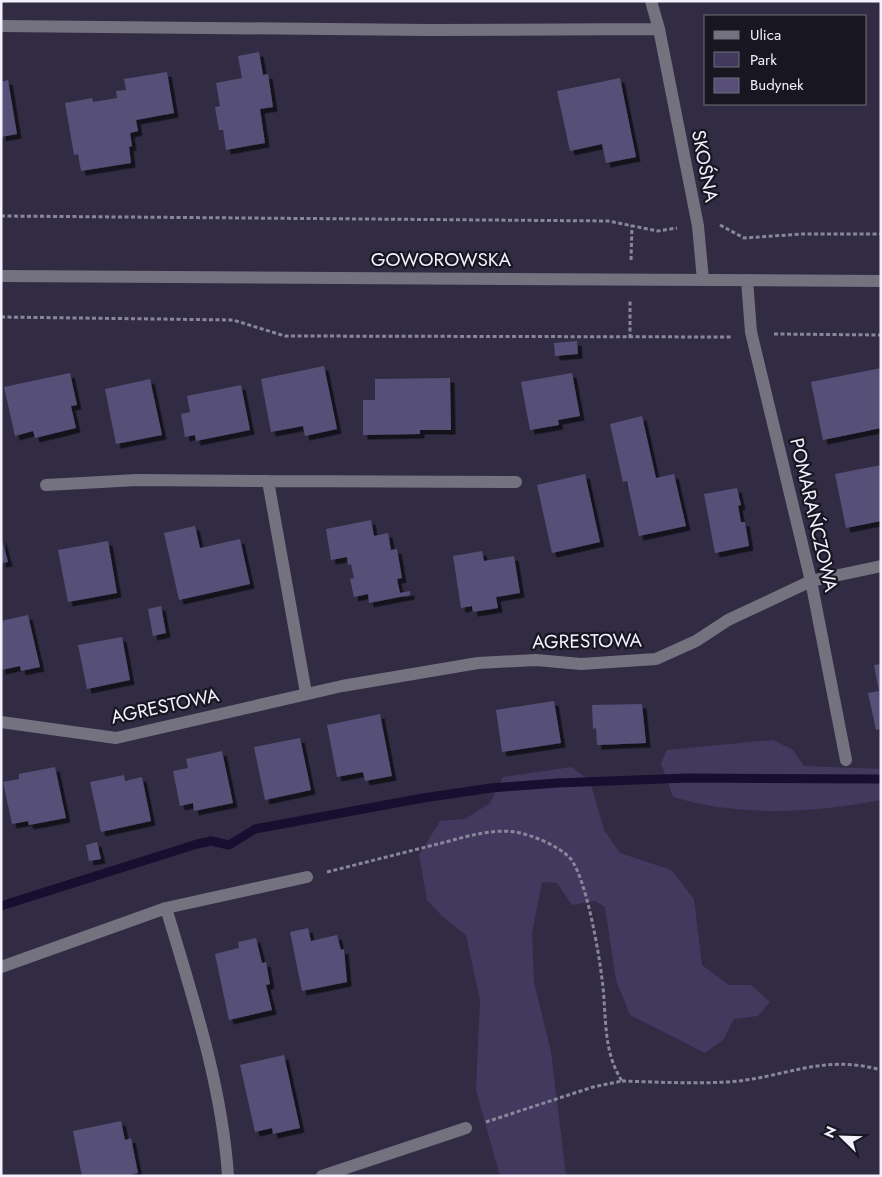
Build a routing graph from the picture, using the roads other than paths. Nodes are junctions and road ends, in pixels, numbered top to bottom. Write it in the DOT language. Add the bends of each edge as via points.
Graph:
graph roads {
  1 [pos="651,1"];
  2 [pos="1,26"];
  3 [pos="659,29"];
  4 [pos="1,276"];
  5 [pos="703,280"];
  6 [pos="747,280"];
  7 [pos="881,281"];
  8 [pos="268,481"];
  9 [pos="516,482"];
  10 [pos="46,485"];
  11 [pos="881,566"];
  12 [pos="811,580"];
  13 [pos="306,693"];
  14 [pos="1,722"];
  15 [pos="846,760"];
  16 [pos="307,877"];
  17 [pos="166,908"];
  18 [pos="1,967"];
  19 [pos="466,1128"];
  20 [pos="228,1176"];
  21 [pos="322,1176"];
  1 -- 3 [label="street, SKOŚNA"];
  2 -- 3 [label="street"];
  3 -- 5 [label="street, SKOŚNA" via="698,226"];
  4 -- 5 [label="street, GOWOROWSKA"];
  5 -- 6 [label="street, GOWOROWSKA"];
  6 -- 7 [label="street, GOWOROWSKA"];
  6 -- 12 [label="street, POMARAŃCZOWA" via="751,332"];
  8 -- 9 [label="street"];
  8 -- 10 [label="street" via="137,480"];
  8 -- 13 [label="street"];
  11 -- 12 [label="street, AGRESTOWA"];
  12 -- 13 [label="street, AGRESTOWA" via="656,659 581,664 536,660 478,663"];
  12 -- 15 [label="street, POMARAŃCZOWA"];
  13 -- 14 [label="street, AGRESTOWA" via="116,738"];
  16 -- 17 [label="street"];
  17 -- 18 [label="street"];
  17 -- 20 [label="street" via="200,1023 226,1148"];
  19 -- 21 [label="street"];
}
